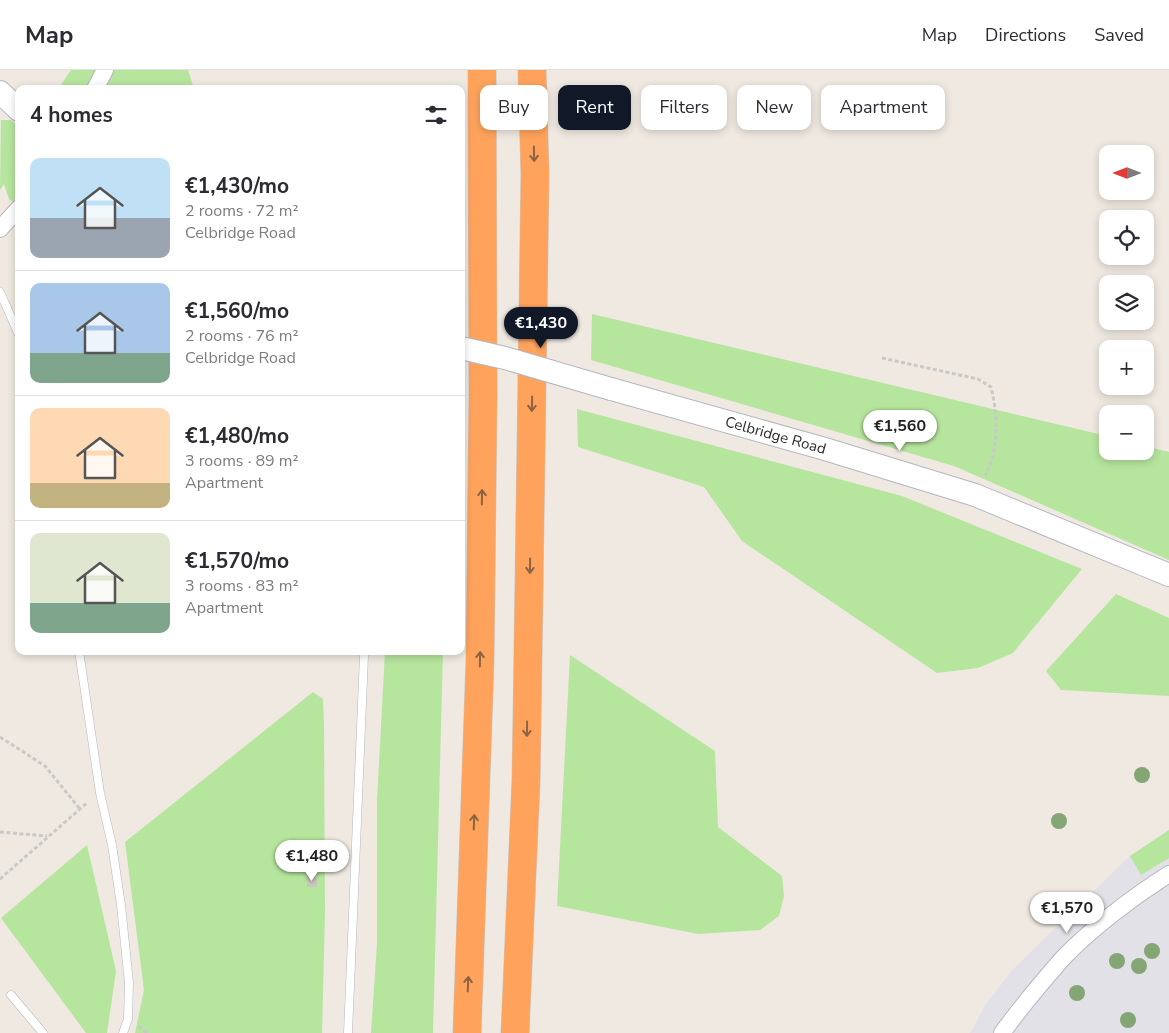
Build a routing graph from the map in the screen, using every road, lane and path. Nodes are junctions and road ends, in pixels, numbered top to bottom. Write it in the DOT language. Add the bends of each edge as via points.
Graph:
graph roads {
  1 [pos="105,70"];
  2 [pos="482,70"];
  3 [pos="532,70"];
  4 [pos="98,85"];
  5 [pos="0,92"];
  6 [pos="15,106"];
  7 [pos="15,213"];
  8 [pos="0,230"];
  9 [pos="0,292"];
  10 [pos="15,326"];
  11 [pos="465,349"];
  12 [pos="882,358"];
  13 [pos="975,495"];
  14 [pos="1169,575"];
  15 [pos="80,655"];
  16 [pos="362,655"];
  17 [pos="0,737"];
  18 [pos="100,793"];
  19 [pos="80,809"];
  20 [pos="0,832"];
  21 [pos="47,836"];
  22 [pos="1169,874"];
  23 [pos="0,879"];
  24 [pos="11,995"];
  25 [pos="43,1033"];
  26 [pos="123,1033"];
  27 [pos="348,1033"];
  28 [pos="467,1033"];
  29 [pos="515,1033"];
  30 [pos="1002,1033"];
  1 -- 4 [label="street"];
  28 -- 2 [label="highway, one-way" via="480,660"];
  3 -- 29 [label="highway, one-way" via="535,174 528,674"];
  5 -- 6 [label="main road"];
  7 -- 8 [label="street"];
  9 -- 10 [label="lane"];
  11 -- 13 [label="main road, Celbridge Road, bridge" via="825,449"];
  12 -- 13 [label="path" via="978,379 991,387 995,403 992,463"];
  13 -- 14 [label="main road, Celbridge Road"];
  15 -- 18 [label="lane"];
  16 -- 27 [label="lane"];
  17 -- 19 [label="path" via="45,766"];
  18 -- 19 [label="path"];
  18 -- 26 [label="lane" via="122,905 129,983 128,1019"];
  19 -- 21 [label="path"];
  20 -- 21 [label="path"];
  21 -- 23 [label="path"];
  22 -- 30 [label="street" via="1107,919 1064,957"];
  24 -- 25 [label="lane"];
}
